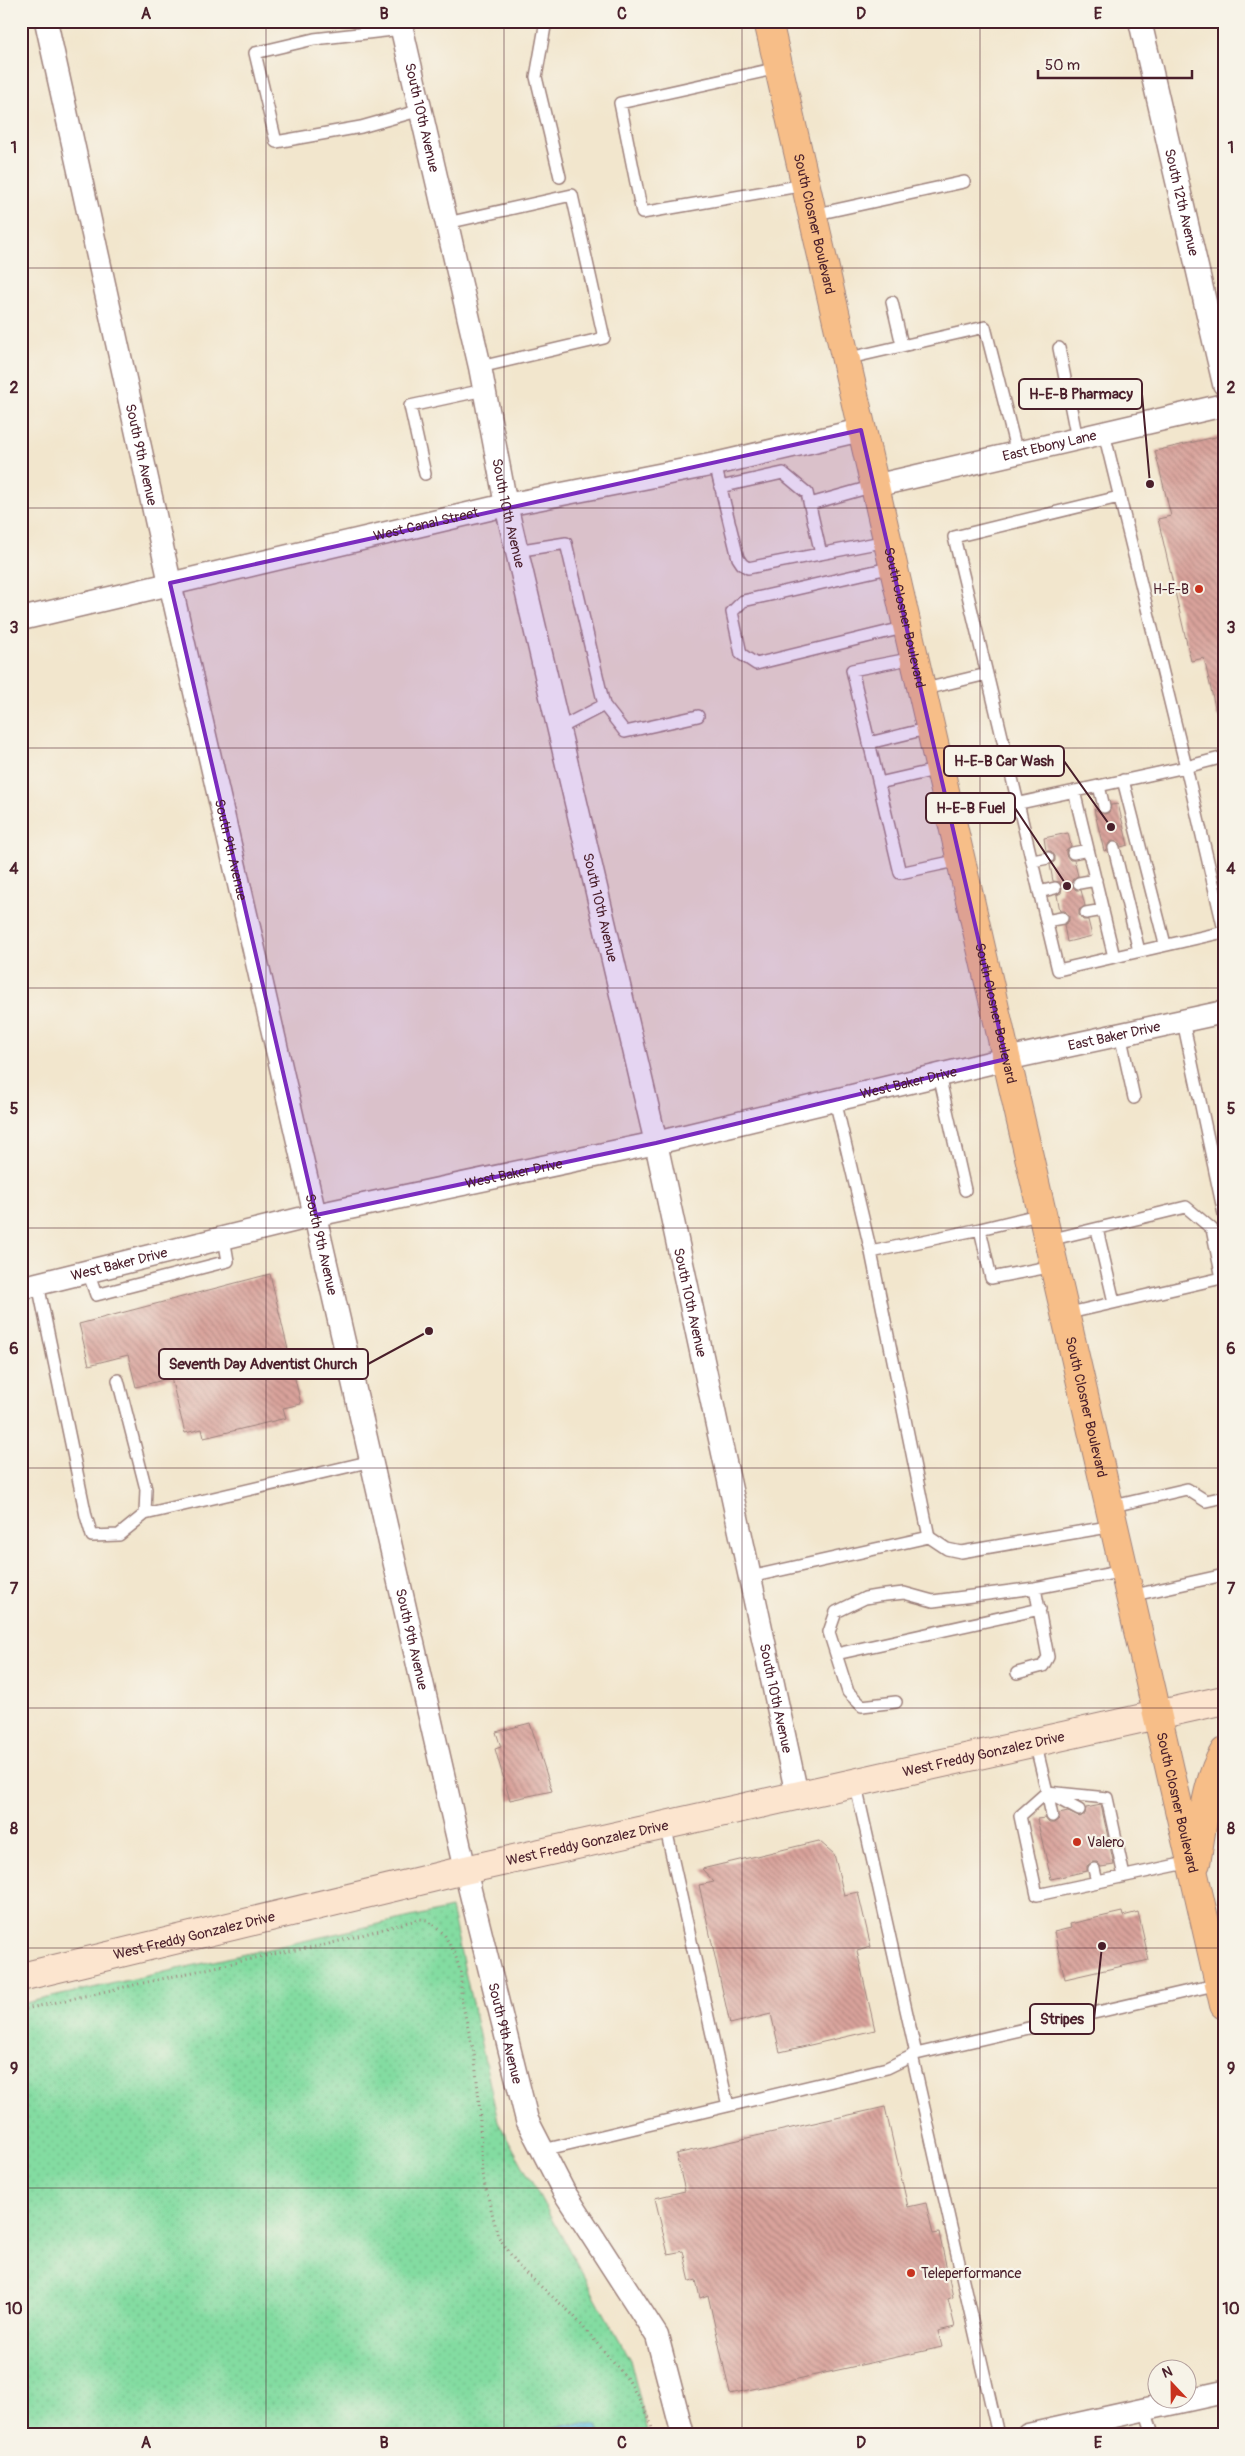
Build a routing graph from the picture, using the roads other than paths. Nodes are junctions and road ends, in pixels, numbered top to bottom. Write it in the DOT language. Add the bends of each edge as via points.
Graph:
graph roads {
  1 [pos="46,21"];
  2 [pos="546,21"];
  3 [pos="768,21"];
  4 [pos="1140,21"];
  5 [pos="401,25"];
  6 [pos="778,68"];
  7 [pos="421,110"];
  8 [pos="560,177"];
  9 [pos="964,182"];
  10 [pos="805,185"];
  11 [pos="812,215"];
  12 [pos="447,223"];
  13 [pos="892,302"];
  14 [pos="902,345"];
  15 [pos="1059,348"];
  16 [pos="845,359"];
  17 [pos="480,367"];
  18 [pos="1224,384"];
  19 [pos="484,390"];
  20 [pos="1224,405"];
  21 [pos="861,430"];
  22 [pos="1104,433"];
  23 [pos="1078,439"];
  24 [pos="777,449"];
  25 [pos="1017,453"];
  26 [pos="715,464"];
  27 [pos="783,473"];
  28 [pos="425,474"];
  29 [pos="874,486"];
  30 [pos="720,487"];
  31 [pos="1119,497"];
  32 [pos="810,504"];
  33 [pos="506,506"];
  34 [pos="887,540"];
  35 [pos="516,551"];
  36 [pos="821,554"];
  37 [pos="893,567"];
  38 [pos="170,583"];
  39 [pos="21,619"];
  40 [pos="907,627"];
  41 [pos="914,658"];
  42 [pos="987,674"];
  43 [pos="921,690"];
  44 [pos="604,705"];
  45 [pos="698,716"];
  46 [pos="930,728"];
  47 [pos="558,729"];
  48 [pos="869,743"];
  49 [pos="1224,757"];
  50 [pos="1186,767"];
  51 [pos="940,769"];
  52 [pos="1123,780"];
  53 [pos="878,783"];
  54 [pos="1099,786"];
  55 [pos="1074,791"];
  56 [pos="1019,803"];
  57 [pos="1104,807"];
  58 [pos="951,818"];
  59 [pos="1114,848"];
  60 [pos="1088,850"];
  61 [pos="1073,853"];
  62 [pos="1048,858"];
  63 [pos="960,860"];
  64 [pos="1033,861"];
  65 [pos="1096,880"];
  66 [pos="1079,883"];
  67 [pos="1055,888"];
  68 [pos="1039,892"];
  69 [pos="1102,910"];
  70 [pos="1086,913"];
  71 [pos="1062,918"];
  72 [pos="1046,921"];
  73 [pos="1224,931"];
  74 [pos="1165,944"];
  75 [pos="1139,951"];
  76 [pos="1114,957"];
  77 [pos="1224,1012"];
  78 [pos="1183,1021"];
  79 [pos="1120,1034"];
  80 [pos="1006,1059"];
  81 [pos="939,1074"];
  82 [pos="1134,1098"];
  83 [pos="835,1100"];
  84 [pos="656,1143"];
  85 [pos="965,1190"];
  86 [pos="1042,1214"];
  87 [pos="1224,1214"];
  88 [pos="316,1215"];
  89 [pos="980,1229"];
  90 [pos="1097,1229"];
  91 [pos="871,1252"];
  92 [pos="1051,1253"];
  93 [pos="30,1286"];
  94 [pos="1114,1302"];
  95 [pos="1065,1314"];
  96 [pos="118,1380"];
  97 [pos="372,1461"];
  98 [pos="1224,1497"];
  99 [pos="145,1514"];
  100 [pos="1112,1516"];
  101 [pos="929,1537"];
  102 [pos="1224,1575"];
  103 [pos="750,1577"];
  104 [pos="1127,1584"];
  105 [pos="1036,1588"];
  106 [pos="1040,1609"];
  107 [pos="836,1654"];
  108 [pos="1017,1673"];
  109 [pos="1224,1700"];
  110 [pos="896,1702"];
  111 [pos="1157,1715"];
  112 [pos="1035,1742"];
  113 [pos="1224,1752"];
  114 [pos="855,1782"];
  115 [pos="1047,1792"];
  116 [pos="797,1795"];
  117 [pos="1079,1810"];
  118 [pos="1052,1816"];
  119 [pos="665,1825"];
  120 [pos="1192,1868"];
  121 [pos="1094,1869"];
  122 [pos="465,1870"];
  123 [pos="1065,1876"];
  124 [pos="1124,1876"];
  125 [pos="1096,1882"];
  126 [pos="1068,1888"];
  127 [pos="21,1977"];
  128 [pos="1221,1994"];
  129 [pos="914,2054"];
  130 [pos="728,2106"];
  131 [pos="543,2150"];
  132 [pos="1224,2392"];
  133 [pos="1145,2409"];
  134 [pos="1030,2434"];
  135 [pos="683,2435"];
  136 [pos="998,2435"];
  137 [pos="1153,2435"];
  1 -- 38 [label="street, South 9th Avenue"];
  2 -- 8 [label="lane" via="536,76"];
  3 -- 6 [label="main road, South Closner Boulevard"];
  4 -- 18 [label="street, South 12th Avenue"];
  5 -- 7 [label="street, South 10th Avenue"];
  5 -- 7 [label="lane" via="314,39 255,53 276,142 361,128"];
  6 -- 10 [label="main road, South Closner Boulevard"];
  6 -- 10 [label="lane" via="620,104 642,213"];
  7 -- 12 [label="street, South 10th Avenue"];
  9 -- 11 [label="lane"];
  10 -- 11 [label="main road, South Closner Boulevard"];
  11 -- 16 [label="main road, South Closner Boulevard"];
  12 -- 17 [label="street, South 10th Avenue"];
  12 -- 17 [label="lane" via="572,194 604,338"];
  13 -- 14 [label="lane"];
  14 -- 16 [label="lane"];
  14 -- 25 [label="lane" via="985,327"];
  15 -- 23 [label="lane"];
  16 -- 21 [label="main road, South Closner Boulevard"];
  17 -- 19 [label="street, South 10th Avenue"];
  19 -- 28 [label="lane" via="410,406"];
  19 -- 33 [label="street, South 10th Avenue"];
  20 -- 22 [label="street, East Ebony Lane"];
  21 -- 24 [label="street, West Canal Street"];
  21 -- 29 [label="main road, South Closner Boulevard"];
  22 -- 23 [label="street, East Ebony Lane"];
  22 -- 31 [label="lane"];
  23 -- 25 [label="street, East Ebony Lane"];
  24 -- 26 [label="street, West Canal Street"];
  24 -- 27 [label="lane"];
  25 -- 29 [label="street, East Ebony Lane"];
  26 -- 30 [label="lane"];
  26 -- 33 [label="street, West Canal Street"];
  27 -- 30 [label="lane"];
  27 -- 32 [label="lane" via="807,493"];
  29 -- 32 [label="lane"];
  29 -- 34 [label="main road, South Closner Boulevard"];
  30 -- 36 [label="lane" via="738,558 748,568"];
  31 -- 42 [label="lane" via="954,537"];
  31 -- 50 [label="lane"];
  32 -- 36 [label="lane"];
  33 -- 35 [label="street, South 10th Avenue"];
  33 -- 38 [label="street, West Canal Street"];
  34 -- 36 [label="lane"];
  34 -- 37 [label="main road, South Closner Boulevard"];
  35 -- 44 [label="lane" via="566,543"];
  35 -- 47 [label="street, South 10th Avenue"];
  37 -- 40 [label="main road, South Closner Boulevard"];
  37 -- 40 [label="lane" via="743,601 732,612 741,654 756,664"];
  38 -- 39 [label="street, West Canal Street"];
  38 -- 88 [label="street, South 9th Avenue"];
  40 -- 41 [label="main road, South Closner Boulevard"];
  41 -- 43 [label="main road, South Closner Boulevard"];
  41 -- 48 [label="lane" via="852,670"];
  42 -- 43 [label="lane"];
  42 -- 56 [label="lane"];
  43 -- 46 [label="main road, South Closner Boulevard"];
  44 -- 45 [label="lane" via="625,732"];
  44 -- 47 [label="lane"];
  46 -- 48 [label="lane"];
  46 -- 51 [label="main road, South Closner Boulevard"];
  47 -- 84 [label="street, South 10th Avenue"];
  48 -- 53 [label="lane"];
  49 -- 50 [label="lane"];
  50 -- 52 [label="lane"];
  50 -- 73 [label="lane"];
  51 -- 53 [label="lane"];
  51 -- 58 [label="main road, South Closner Boulevard"];
  52 -- 54 [label="lane"];
  52 -- 74 [label="lane"];
  53 -- 63 [label="lane" via="900,873"];
  54 -- 55 [label="lane"];
  54 -- 57 [label="lane"];
  55 -- 56 [label="lane"];
  55 -- 60 [label="lane"];
  56 -- 58 [label="lane"];
  56 -- 64 [label="lane"];
  58 -- 63 [label="main road, South Closner Boulevard"];
  59 -- 75 [label="lane"];
  60 -- 61 [label="lane"];
  60 -- 65 [label="lane"];
  62 -- 64 [label="lane"];
  63 -- 80 [label="main road, South Closner Boulevard"];
  64 -- 68 [label="lane"];
  65 -- 66 [label="lane"];
  65 -- 69 [label="lane"];
  67 -- 68 [label="lane"];
  68 -- 72 [label="lane"];
  69 -- 70 [label="lane"];
  69 -- 76 [label="lane"];
  71 -- 72 [label="lane"];
  72 -- 76 [label="lane" via="1058,970"];
  73 -- 74 [label="lane"];
  74 -- 75 [label="lane"];
  75 -- 76 [label="lane"];
  77 -- 78 [label="street, East Baker Drive"];
  78 -- 79 [label="street, East Baker Drive"];
  78 -- 87 [label="lane"];
  79 -- 80 [label="street, East Baker Drive"];
  79 -- 82 [label="lane"];
  80 -- 81 [label="street, West Baker Drive"];
  80 -- 86 [label="main road, South Closner Boulevard"];
  81 -- 83 [label="street, West Baker Drive"];
  81 -- 85 [label="lane"];
  83 -- 84 [label="street, West Baker Drive"];
  83 -- 91 [label="lane"];
  84 -- 88 [label="street, West Baker Drive"];
  84 -- 103 [label="street, South 10th Avenue"];
  86 -- 89 [label="lane"];
  86 -- 92 [label="main road, South Closner Boulevard"];
  88 -- 93 [label="street, West Baker Drive"];
  88 -- 97 [label="street, South 9th Avenue"];
  89 -- 91 [label="lane"];
  89 -- 92 [label="lane" via="991,1278"];
  90 -- 92 [label="lane"];
  90 -- 94 [label="lane"];
  90 -- 94 [label="lane" via="1186,1207 1212,1229 1222,1278"];
  91 -- 101 [label="lane"];
  92 -- 95 [label="main road, South Closner Boulevard"];
  93 -- 99 [label="lane" via="92,1536 120,1534"];
  94 -- 95 [label="lane"];
  95 -- 100 [label="main road, South Closner Boulevard"];
  96 -- 99 [label="lane" via="146,1488"];
  97 -- 99 [label="lane"];
  97 -- 122 [label="street, South 9th Avenue"];
  98 -- 100 [label="lane" via="1206,1501 1187,1489"];
  100 -- 101 [label="lane" via="961,1552 946,1549"];
  100 -- 104 [label="main road, South Closner Boulevard"];
  101 -- 103 [label="lane"];
  102 -- 104 [label="lane"];
  103 -- 116 [label="street, South 10th Avenue"];
  104 -- 105 [label="lane"];
  104 -- 111 [label="main road, South Closner Boulevard"];
  105 -- 106 [label="lane"];
  105 -- 107 [label="lane" via="933,1601 904,1593 865,1598 836,1612 829,1632"];
  106 -- 107 [label="lane"];
  106 -- 108 [label="lane" via="1048,1657 1043,1666"];
  107 -- 110 [label="lane" via="848,1692 862,1706"];
  109 -- 111 [label="main road, West Freddy Gonzalez Drive"];
  111 -- 112 [label="main road, West Freddy Gonzalez Drive"];
  111 -- 120 [label="main road, South Closner Boulevard"];
  112 -- 114 [label="main road, West Freddy Gonzalez Drive"];
  112 -- 115 [label="lane"];
  113 -- 120 [label="main road" via="1218,1760"];
  114 -- 116 [label="main road, West Freddy Gonzalez Drive"];
  114 -- 129 [label="lane"];
  115 -- 117 [label="lane"];
  115 -- 118 [label="lane"];
  115 -- 124 [label="lane" via="1107,1798"];
  115 -- 126 [label="lane" via="1020,1816 1037,1895"];
  116 -- 119 [label="main road, West Freddy Gonzalez Drive"];
  119 -- 122 [label="main road, West Freddy Gonzalez Drive"];
  119 -- 130 [label="lane"];
  120 -- 124 [label="lane"];
  120 -- 128 [label="main road, South Closner Boulevard"];
  121 -- 125 [label="lane"];
  122 -- 127 [label="main road, West Freddy Gonzalez Drive"];
  122 -- 131 [label="street, South 9th Avenue" via="527,2120"];
  123 -- 126 [label="lane"];
  124 -- 125 [label="lane"];
  125 -- 126 [label="lane"];
  128 -- 129 [label="lane"];
  129 -- 130 [label="lane" via="888,2068"];
  129 -- 136 [label="lane"];
  130 -- 131 [label="lane"];
  131 -- 135 [label="street, South 9th Avenue" via="564,2192 657,2336"];
  132 -- 133 [label="street"];
  133 -- 134 [label="street"];
  133 -- 137 [label="lane"];
}
